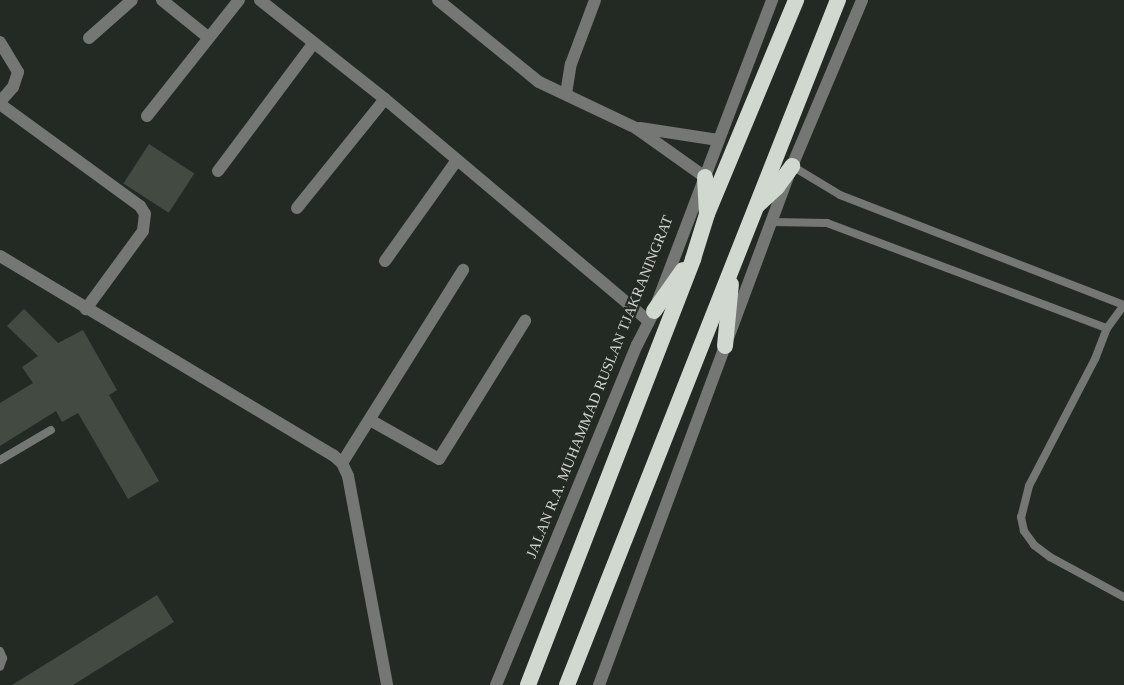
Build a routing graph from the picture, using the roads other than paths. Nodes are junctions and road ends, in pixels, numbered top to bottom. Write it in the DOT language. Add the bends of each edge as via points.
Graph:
graph roads {
  1 [pos="132,0"];
  2 [pos="162,0"];
  3 [pos="239,0"];
  4 [pos="260,0"];
  5 [pos="438,0"];
  6 [pos="594,0"];
  7 [pos="772,0"];
  8 [pos="796,0"];
  9 [pos="838,0"];
  10 [pos="862,0"];
  11 [pos="88,38"];
  12 [pos="209,38"];
  13 [pos="0,42"];
  14 [pos="313,44"];
  15 [pos="566,94"];
  16 [pos="385,99"];
  17 [pos="0,103"];
  18 [pos="147,116"];
  19 [pos="636,128"];
  20 [pos="718,140"];
  21 [pos="457,160"];
  22 [pos="792,166"];
  23 [pos="218,171"];
  24 [pos="705,177"];
  25 [pos="297,208"];
  26 [pos="755,208"];
  27 [pos="707,214"];
  28 [pos="772,222"];
  29 [pos="0,256"];
  30 [pos="693,259"];
  31 [pos="385,261"];
  32 [pos="732,268"];
  33 [pos="462,270"];
  34 [pos="86,309"];
  35 [pos="652,316"];
  36 [pos="525,321"];
  37 [pos="1107,328"];
  38 [pos="725,346"];
  39 [pos="370,420"];
  40 [pos="51,430"];
  41 [pos="0,460"];
  42 [pos="342,463"];
  43 [pos="1124,597"];
  44 [pos="0,651"];
  45 [pos="0,667"];
  46 [pos="387,685"];
  47 [pos="496,685"];
  48 [pos="528,685"];
  49 [pos="567,685"];
  50 [pos="599,685"];
  1 -- 11 [label="street"];
  2 -- 12 [label="street"];
  3 -- 12 [label="street"];
  4 -- 14 [label="street"];
  5 -- 15 [label="street" via="538,82"];
  6 -- 15 [label="street" via="571,64"];
  7 -- 20 [label="street, JALAN R.A. MUHAMMAD RUSLAN TJAKRANINGRAT"];
  8 -- 27 [label="highway"];
  9 -- 26 [label="highway"];
  10 -- 22 [label="street"];
  12 -- 18 [label="street"];
  13 -- 17 [label="street" via="18,72 16,82"];
  14 -- 16 [label="street"];
  14 -- 23 [label="street"];
  15 -- 19 [label="street"];
  16 -- 21 [label="street"];
  16 -- 25 [label="street"];
  17 -- 34 [label="street" via="146,214 143,231"];
  19 -- 20 [label="street"];
  19 -- 24 [label="street"];
  20 -- 24 [label="street, JALAN R.A. MUHAMMAD RUSLAN TJAKRANINGRAT"];
  21 -- 31 [label="street"];
  21 -- 35 [label="street"];
  22 -- 26 [label="highway"];
  22 -- 28 [label="street"];
  22 -- 37 [label="lane" via="840,195 1124,305"];
  24 -- 27 [label="highway"];
  24 -- 35 [label="street, JALAN R.A. MUHAMMAD RUSLAN TJAKRANINGRAT"];
  26 -- 32 [label="highway"];
  27 -- 30 [label="highway"];
  28 -- 37 [label="lane" via="826,223"];
  28 -- 38 [label="street"];
  29 -- 34 [label="street"];
  30 -- 35 [label="highway" via="672,282"];
  30 -- 48 [label="highway"];
  32 -- 38 [label="highway"];
  32 -- 49 [label="highway"];
  33 -- 39 [label="street"];
  34 -- 42 [label="street"];
  35 -- 47 [label="street, JALAN R.A. MUHAMMAD RUSLAN TJAKRANINGRAT"];
  36 -- 39 [label="street" via="439,459"];
  37 -- 43 [label="lane" via="1029,486 1021,524 1034,545 1050,557"];
  38 -- 50 [label="street"];
  39 -- 42 [label="street"];
  40 -- 41 [label="lane"];
  42 -- 46 [label="street" via="348,476"];
  44 -- 45 [label="lane"];
}
